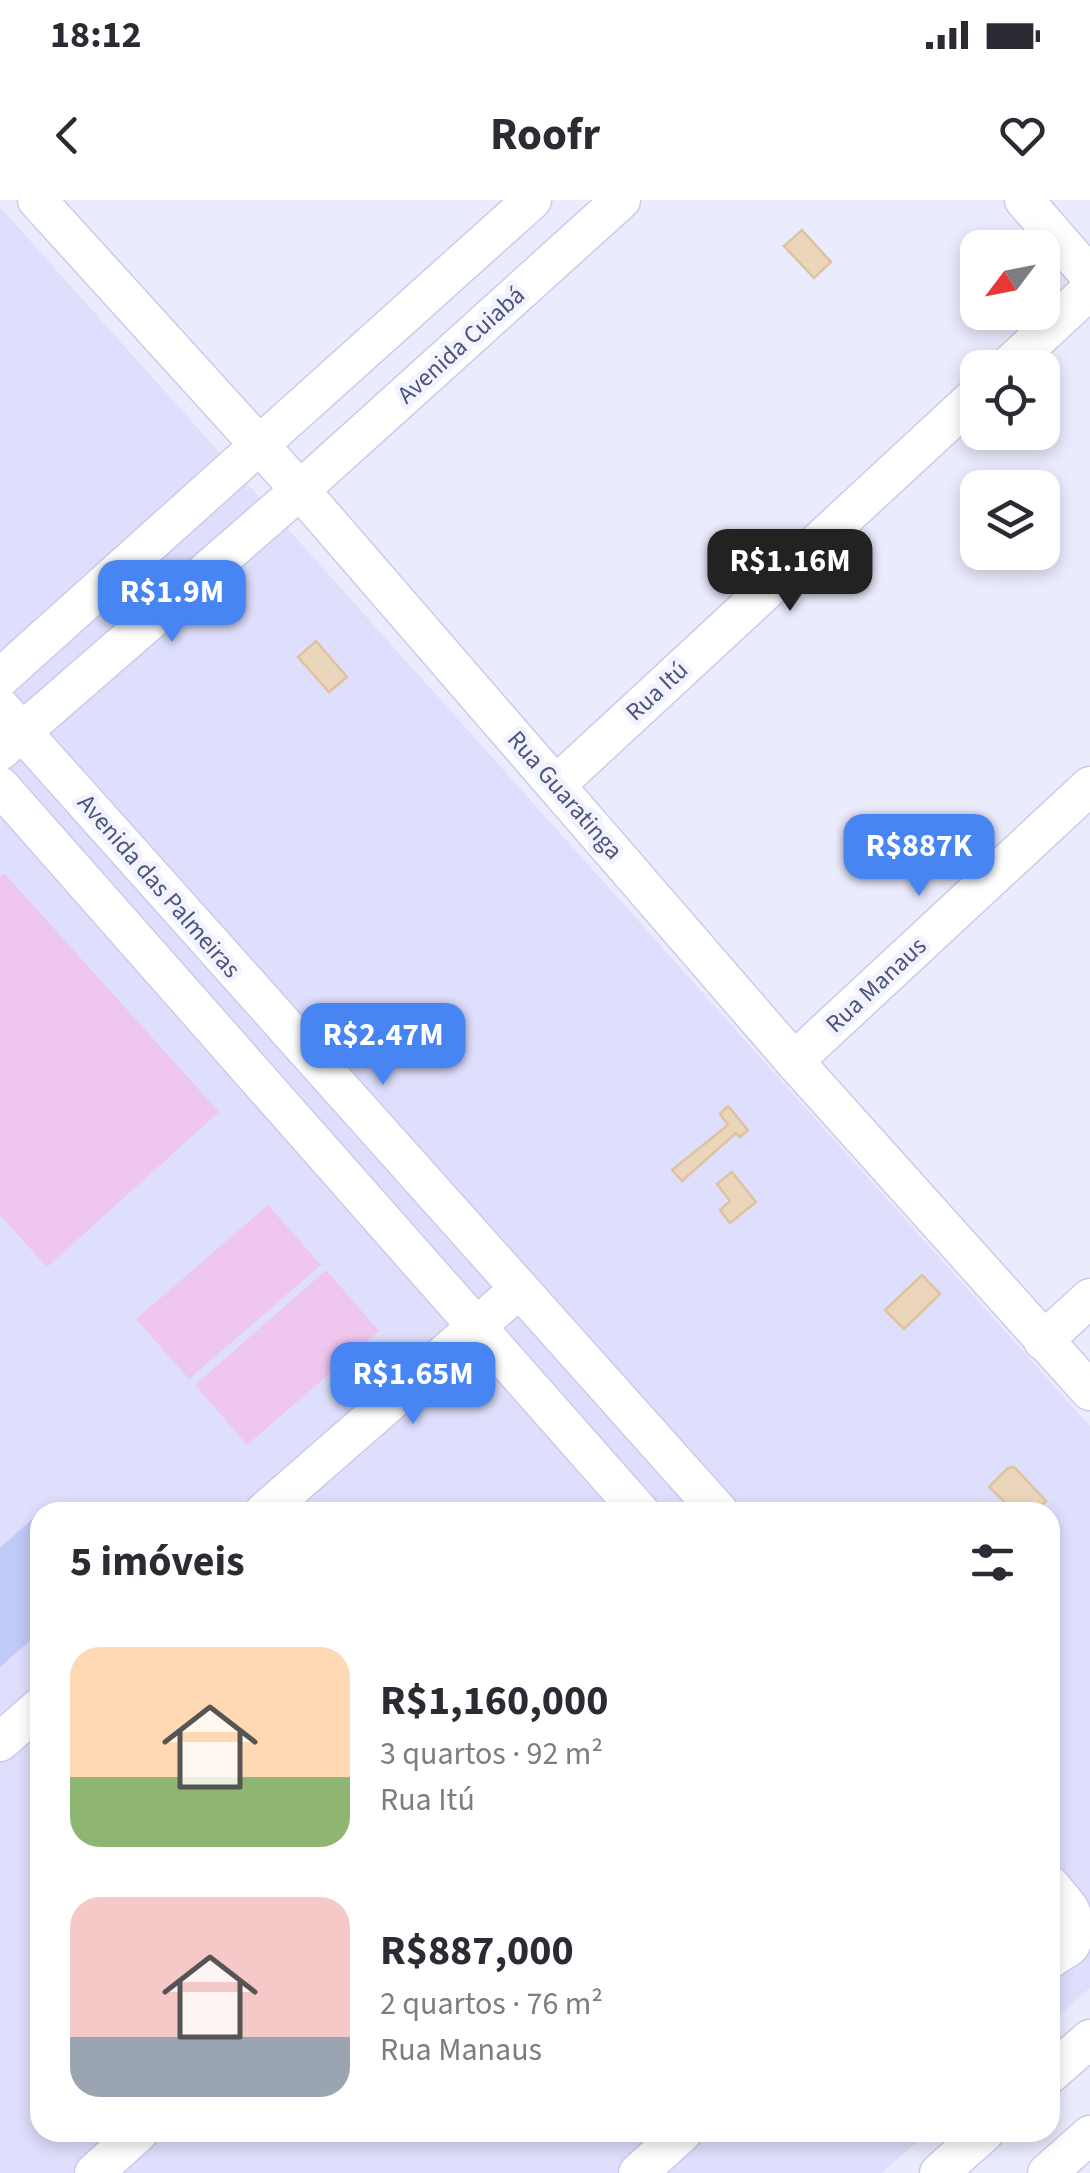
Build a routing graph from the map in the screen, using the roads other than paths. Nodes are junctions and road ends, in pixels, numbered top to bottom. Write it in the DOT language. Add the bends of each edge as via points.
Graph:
graph roads {
  1 [pos="38,200"];
  2 [pos="532,200"];
  3 [pos="621,200"];
  4 [pos="1024,200"];
  5 [pos="1090,276"];
  6 [pos="1090,290"];
  7 [pos="1025,350"];
  8 [pos="960,411"];
  9 [pos="259,443"];
  10 [pos="300,490"];
  11 [pos="0,678"];
  12 [pos="7,729"];
  13 [pos="556,784"];
  14 [pos="0,786"];
  15 [pos="1090,786"];
  16 [pos="794,1061"];
  17 [pos="518,1292"];
  18 [pos="1090,1298"];
  19 [pos="475,1328"];
  20 [pos="1043,1341"];
  21 [pos="1090,1390"];
  22 [pos="275,1502"];
  23 [pos="631,1502"];
  24 [pos="710,1502"];
  25 [pos="30,1716"];
  26 [pos="0,1742"];
  27 [pos="1060,1897"];
  28 [pos="1060,1952"];
  29 [pos="1090,2039"];
  30 [pos="1060,2065"];
  31 [pos="1090,2135"];
  32 [pos="128,2142"];
  33 [pos="672,2142"];
  34 [pos="974,2142"];
  35 [pos="94,2173"];
  36 [pos="638,2173"];
  37 [pos="939,2173"];
  38 [pos="1047,2173"];
  1 -- 9 [label="street, Rua Guaratinga"];
  2 -- 9 [label="street"];
  3 -- 10 [label="street, Avenida Cuiabá"];
  4 -- 5 [label="street"];
  6 -- 7 [label="street"];
  8 -- 13 [label="street, Rua Itú"];
  9 -- 10 [label="street, Rua Guaratinga"];
  9 -- 11 [label="street"];
  10 -- 12 [label="street, Avenida Cuiabá"];
  10 -- 13 [label="street, Rua Guaratinga"];
  12 -- 17 [label="street, Avenida das Palmeiras"];
  13 -- 16 [label="street, Rua Guaratinga"];
  14 -- 19 [label="street"];
  15 -- 16 [label="street, Rua Manaus"];
  16 -- 20 [label="street, Rua Guaratinga"];
  17 -- 19 [label="street"];
  17 -- 24 [label="street, Avenida das Palmeiras"];
  18 -- 20 [label="street"];
  19 -- 22 [label="street"];
  19 -- 23 [label="street"];
  20 -- 21 [label="street, Rua Guaratinga"];
  25 -- 26 [label="street"];
  27 -- 28 [label="street" via="1078,1930"];
  29 -- 30 [label="street"];
  31 -- 38 [label="street"];
  32 -- 35 [label="street"];
  33 -- 36 [label="street"];
  34 -- 37 [label="street"];
}
